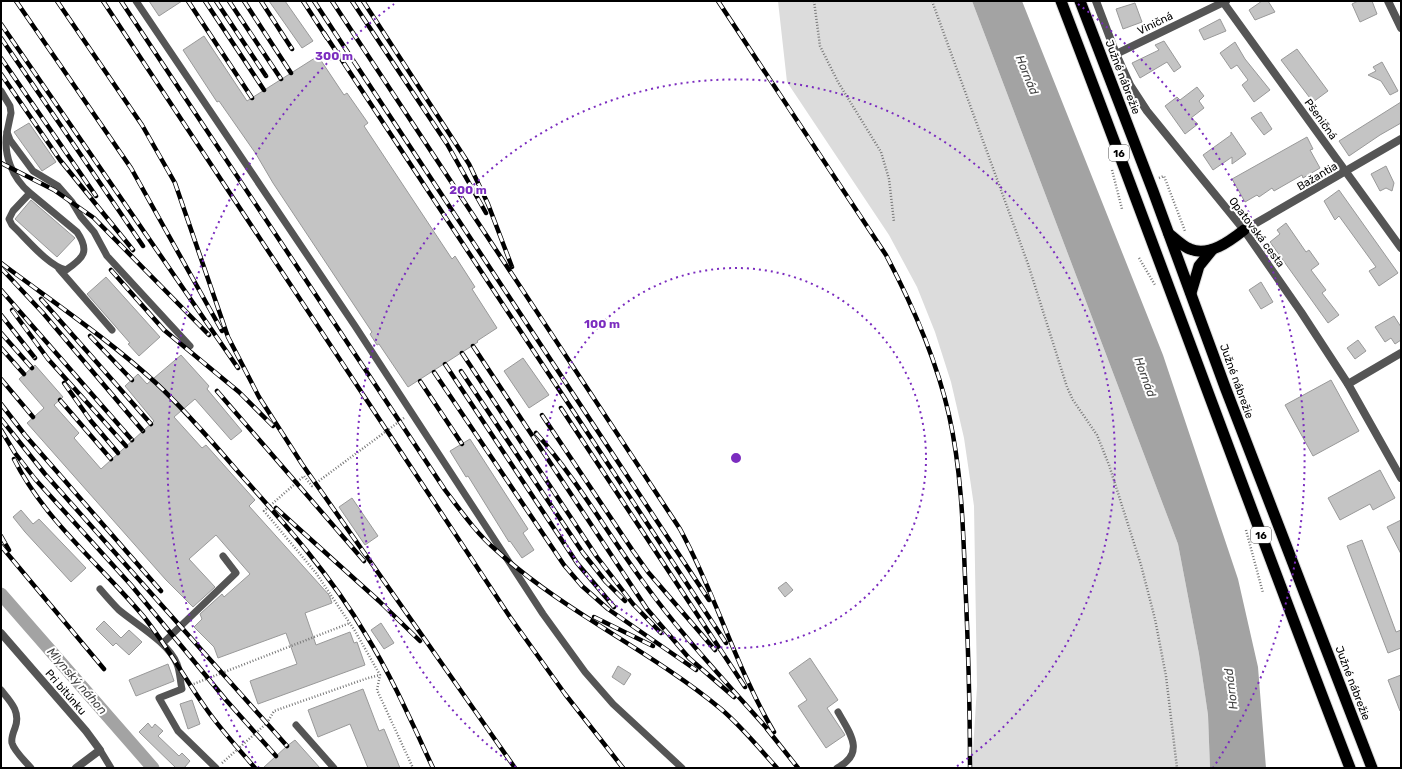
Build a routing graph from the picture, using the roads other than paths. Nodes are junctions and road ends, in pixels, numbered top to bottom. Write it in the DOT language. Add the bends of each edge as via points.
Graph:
graph roads {
  1 [pos="136,1"];
  2 [pos="1061,1"];
  3 [pos="1080,1"];
  4 [pos="1096,1"];
  5 [pos="1388,1"];
  6 [pos="1224,2"];
  7 [pos="1401,28"];
  8 [pos="1116,54"];
  9 [pos="1,91"];
  10 [pos="7,132"];
  11 [pos="1401,139"];
  12 [pos="1345,172"];
  13 [pos="30,192"];
  14 [pos="1244,230"];
  15 [pos="1169,234"];
  16 [pos="1401,248"];
  17 [pos="1212,250"];
  18 [pos="59,269"];
  19 [pos="1191,293"];
  20 [pos="112,330"];
  21 [pos="190,346"];
  22 [pos="1401,353"];
  23 [pos="1348,384"];
  24 [pos="1401,478"];
  25 [pos="223,556"];
  26 [pos="100,590"];
  27 [pos="1,633"];
  28 [pos="163,643"];
  29 [pos="1,690"];
  30 [pos="838,712"];
  31 [pos="296,725"];
  32 [pos="100,750"];
  33 [pos="31,768"];
  34 [pos="76,768"];
  35 [pos="111,768"];
  36 [pos="216,768"];
  37 [pos="334,768"];
  38 [pos="682,768"];
  39 [pos="837,768"];
  40 [pos="1350,768"];
  41 [pos="1372,768"];
  1 -- 38 [label="lane" via="543,614 585,672 613,704"];
  2 -- 40 [label="highway, 16" via="1157,252 1272,567"];
  3 -- 15 [label="highway, Južné nábrežie / 16"];
  4 -- 8 [label="street, Opatovská cesta"];
  5 -- 7 [label="street"];
  6 -- 8 [label="street, Viničná"];
  6 -- 12 [label="street, Pšeničná"];
  8 -- 14 [label="street, Opatovská cesta" via="1130,86 1147,111"];
  9 -- 10 [label="lane" via="10,106"];
  10 -- 13 [label="lane" via="5,144 11,168 22,186"];
  10 -- 21 [label="lane" via="33,171 58,186 94,232 107,256"];
  11 -- 12 [label="street, Bažantia"];
  12 -- 14 [label="street, Bažantia"];
  12 -- 16 [label="street, Pšeničná"];
  13 -- 18 [label="lane" via="9,219 12,225"];
  13 -- 18 [label="lane" via="78,232 83,240 85,249 82,256 66,270"];
  14 -- 17 [label="highway"];
  14 -- 23 [label="street, Opatovská cesta"];
  15 -- 17 [label="highway" via="1191,250"];
  15 -- 19 [label="highway, Južné nábrežie / 16"];
  17 -- 19 [label="highway" via="1199,266"];
  18 -- 20 [label="lane"];
  19 -- 41 [label="highway, Južné nábrežie / 16"];
  22 -- 23 [label="street"];
  23 -- 24 [label="street, Opatovská cesta"];
  25 -- 28 [label="lane" via="236,573"];
  26 -- 28 [label="lane" via="151,636"];
  27 -- 32 [label="street, Pri bitúnku"];
  28 -- 36 [label="lane" via="178,664 182,688 159,698 178,731"];
  29 -- 33 [label="lane" via="12,704 18,721 12,736 12,744"];
  30 -- 39 [label="lane" via="851,736 854,748 851,758"];
  31 -- 37 [label="lane"];
  32 -- 34 [label="street"];
  32 -- 35 [label="lane, Pri bitúnku"];
}
